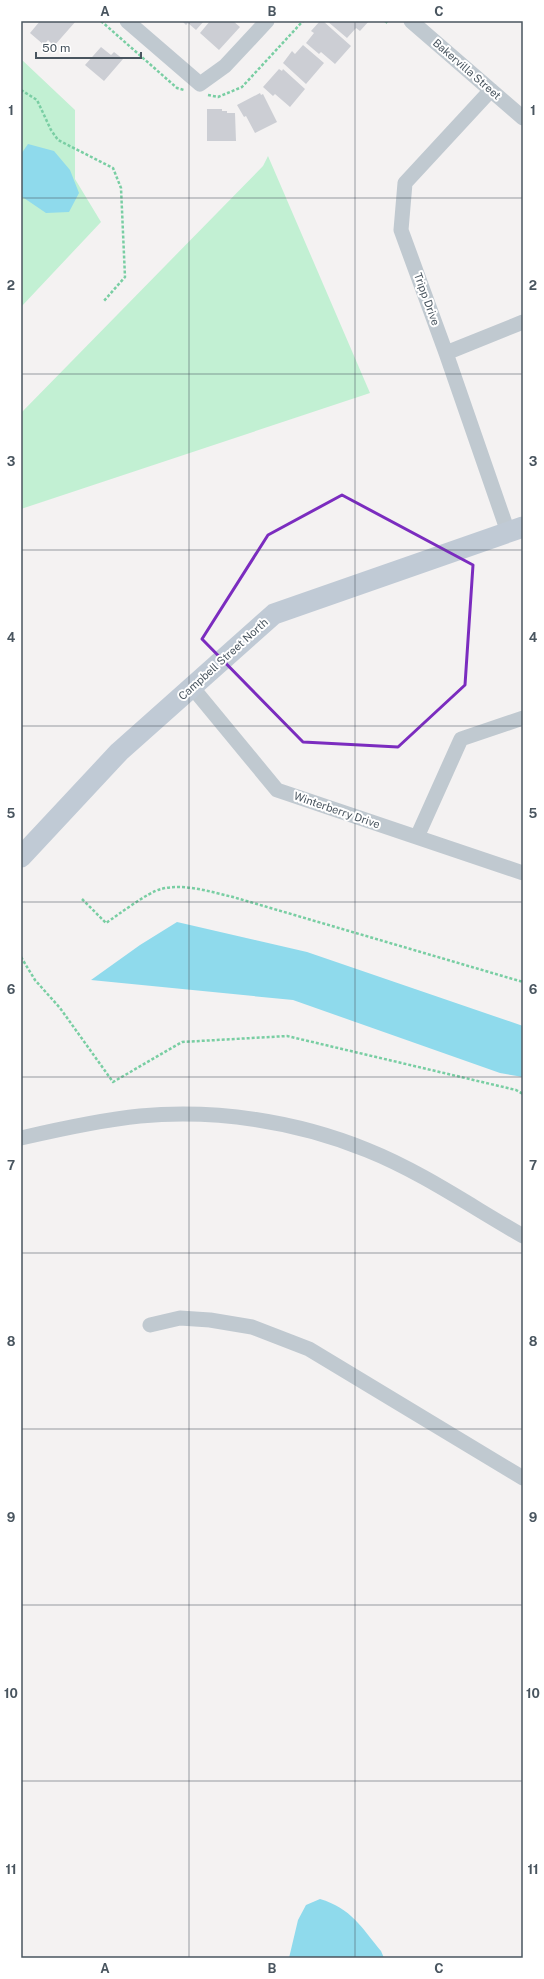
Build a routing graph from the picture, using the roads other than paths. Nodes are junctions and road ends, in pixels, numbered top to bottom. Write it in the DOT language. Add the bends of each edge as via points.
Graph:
graph roads {
  1 [pos="127,21"];
  2 [pos="267,21"];
  3 [pos="410,21"];
  4 [pos="491,90"];
  5 [pos="523,118"];
  6 [pos="523,322"];
  7 [pos="446,353"];
  8 [pos="516,529"];
  9 [pos="192,688"];
  10 [pos="523,718"];
  11 [pos="417,838"];
  12 [pos="21,857"];
  13 [pos="523,873"];
  14 [pos="21,1138"];
  15 [pos="523,1236"];
  16 [pos="150,1325"];
  17 [pos="523,1478"];
  1 -- 2 [label="street" via="200,84 225,66"];
  3 -- 4 [label="street, Bakervilla Street"];
  4 -- 5 [label="street, Bakervilla Street"];
  4 -- 7 [label="street, Tripp Drive" via="405,183 401,230"];
  6 -- 7 [label="street"];
  7 -- 8 [label="street, Tripp Drive"];
  8 -- 9 [label="street, Campbell Street North" via="274,614"];
  9 -- 11 [label="street, Winterberry Drive" via="277,790"];
  9 -- 12 [label="street, Campbell Street North" via="119,752"];
  10 -- 11 [label="street" via="460,740"];
  11 -- 13 [label="street, Winterberry Drive"];
  14 -- 15 [label="street" via="95,1122 140,1116 198,1114 281,1123 329,1135 368,1150 407,1169"];
  16 -- 17 [label="street" via="180,1318 210,1320 252,1327 309,1349"];
}
